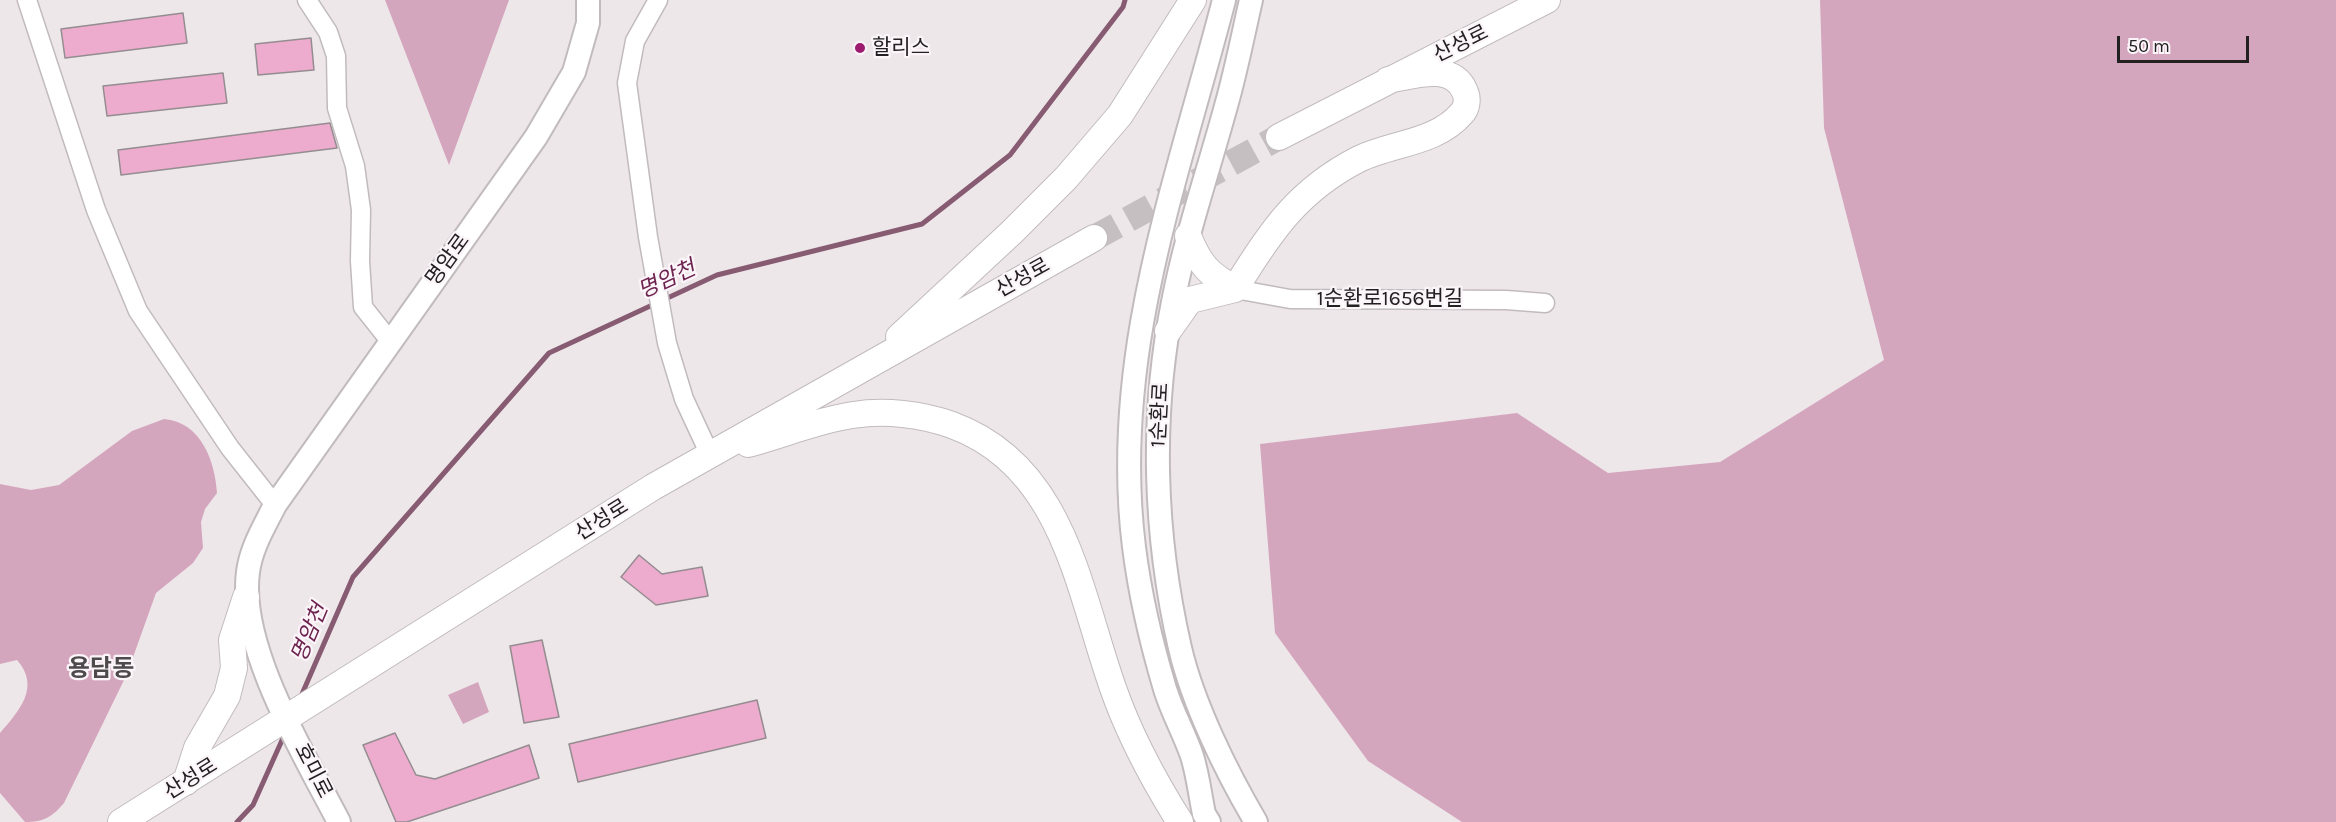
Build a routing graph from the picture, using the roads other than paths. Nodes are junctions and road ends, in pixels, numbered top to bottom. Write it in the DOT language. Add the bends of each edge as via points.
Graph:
graph roads {
  1 [pos="27,0"];
  2 [pos="308,0"];
  3 [pos="588,0"];
  4 [pos="657,0"];
  5 [pos="1193,0"];
  6 [pos="1224,0"];
  7 [pos="1251,0"];
  8 [pos="1547,0"];
  9 [pos="1388,80"];
  10 [pos="1279,137"];
  11 [pos="1188,236"];
  12 [pos="1094,238"];
  13 [pos="1235,289"];
  14 [pos="1545,303"];
  15 [pos="1168,331"];
  16 [pos="390,341"];
  17 [pos="869,364"];
  18 [pos="710,455"];
  19 [pos="275,505"];
  20 [pos="246,597"];
  21 [pos="287,720"];
  22 [pos="186,782"];
  23 [pos="121,822"];
  24 [pos="339,822"];
  25 [pos="1180,822"];
  26 [pos="1209,822"];
  27 [pos="1256,822"];
  1 -- 19 [label="street" via="96,210 138,311 230,448"];
  2 -- 16 [label="street" via="328,33 336,56 337,108 355,166 361,210 363,307"];
  3 -- 16 [label="street, 명암로" via="588,22 569,82 536,137"];
  4 -- 18 [label="street" via="634,41 627,83 667,343 684,399"];
  5 -- 17 [label="main road" via="1120,115 1066,178"];
  6 -- 26 [label="street, 1순환로" via="1187,130 1139,326 1128,471 1145,615"];
  7 -- 11 [label="street, 1순환로" via="1226,106"];
  8 -- 9 [label="main road, 산성로"];
  9 -- 10 [label="main road, 산성로"];
  9 -- 13 [label="main road" via="1441,72 1454,77 1463,85 1467,97 1464,111 1431,135 1360,158 1325,179 1292,206 1268,234"];
  11 -- 13 [label="main road" via="1210,275"];
  11 -- 15 [label="street, 1순환로"];
  12 -- 17 [label="main road, 산성로"];
  13 -- 14 [label="street, 1순환로1656번길" via="1290,299"];
  13 -- 15 [label="main road" via="1190,300"];
  15 -- 27 [label="street, 1순환로" via="1160,382 1157,474 1165,562 1180,650 1207,724"];
  16 -- 19 [label="street, 명암로"];
  17 -- 18 [label="main road, 산성로"];
  18 -- 21 [label="main road, 산성로"];
  18 -- 25 [label="main road" via="853,415 889,414 931,417 972,432 1015,462 1045,500 1070,552 1113,689 1146,768"];
  19 -- 20 [label="street, 명암로" via="255,544"];
  20 -- 21 [label="street, 명암로" via="258,649"];
  20 -- 22 [label="main road" via="232,640 234,668 227,696 197,748"];
  21 -- 22 [label="main road, 산성로"];
  21 -- 24 [label="street, 호미로"];
  22 -- 23 [label="main road, 산성로"];
}
